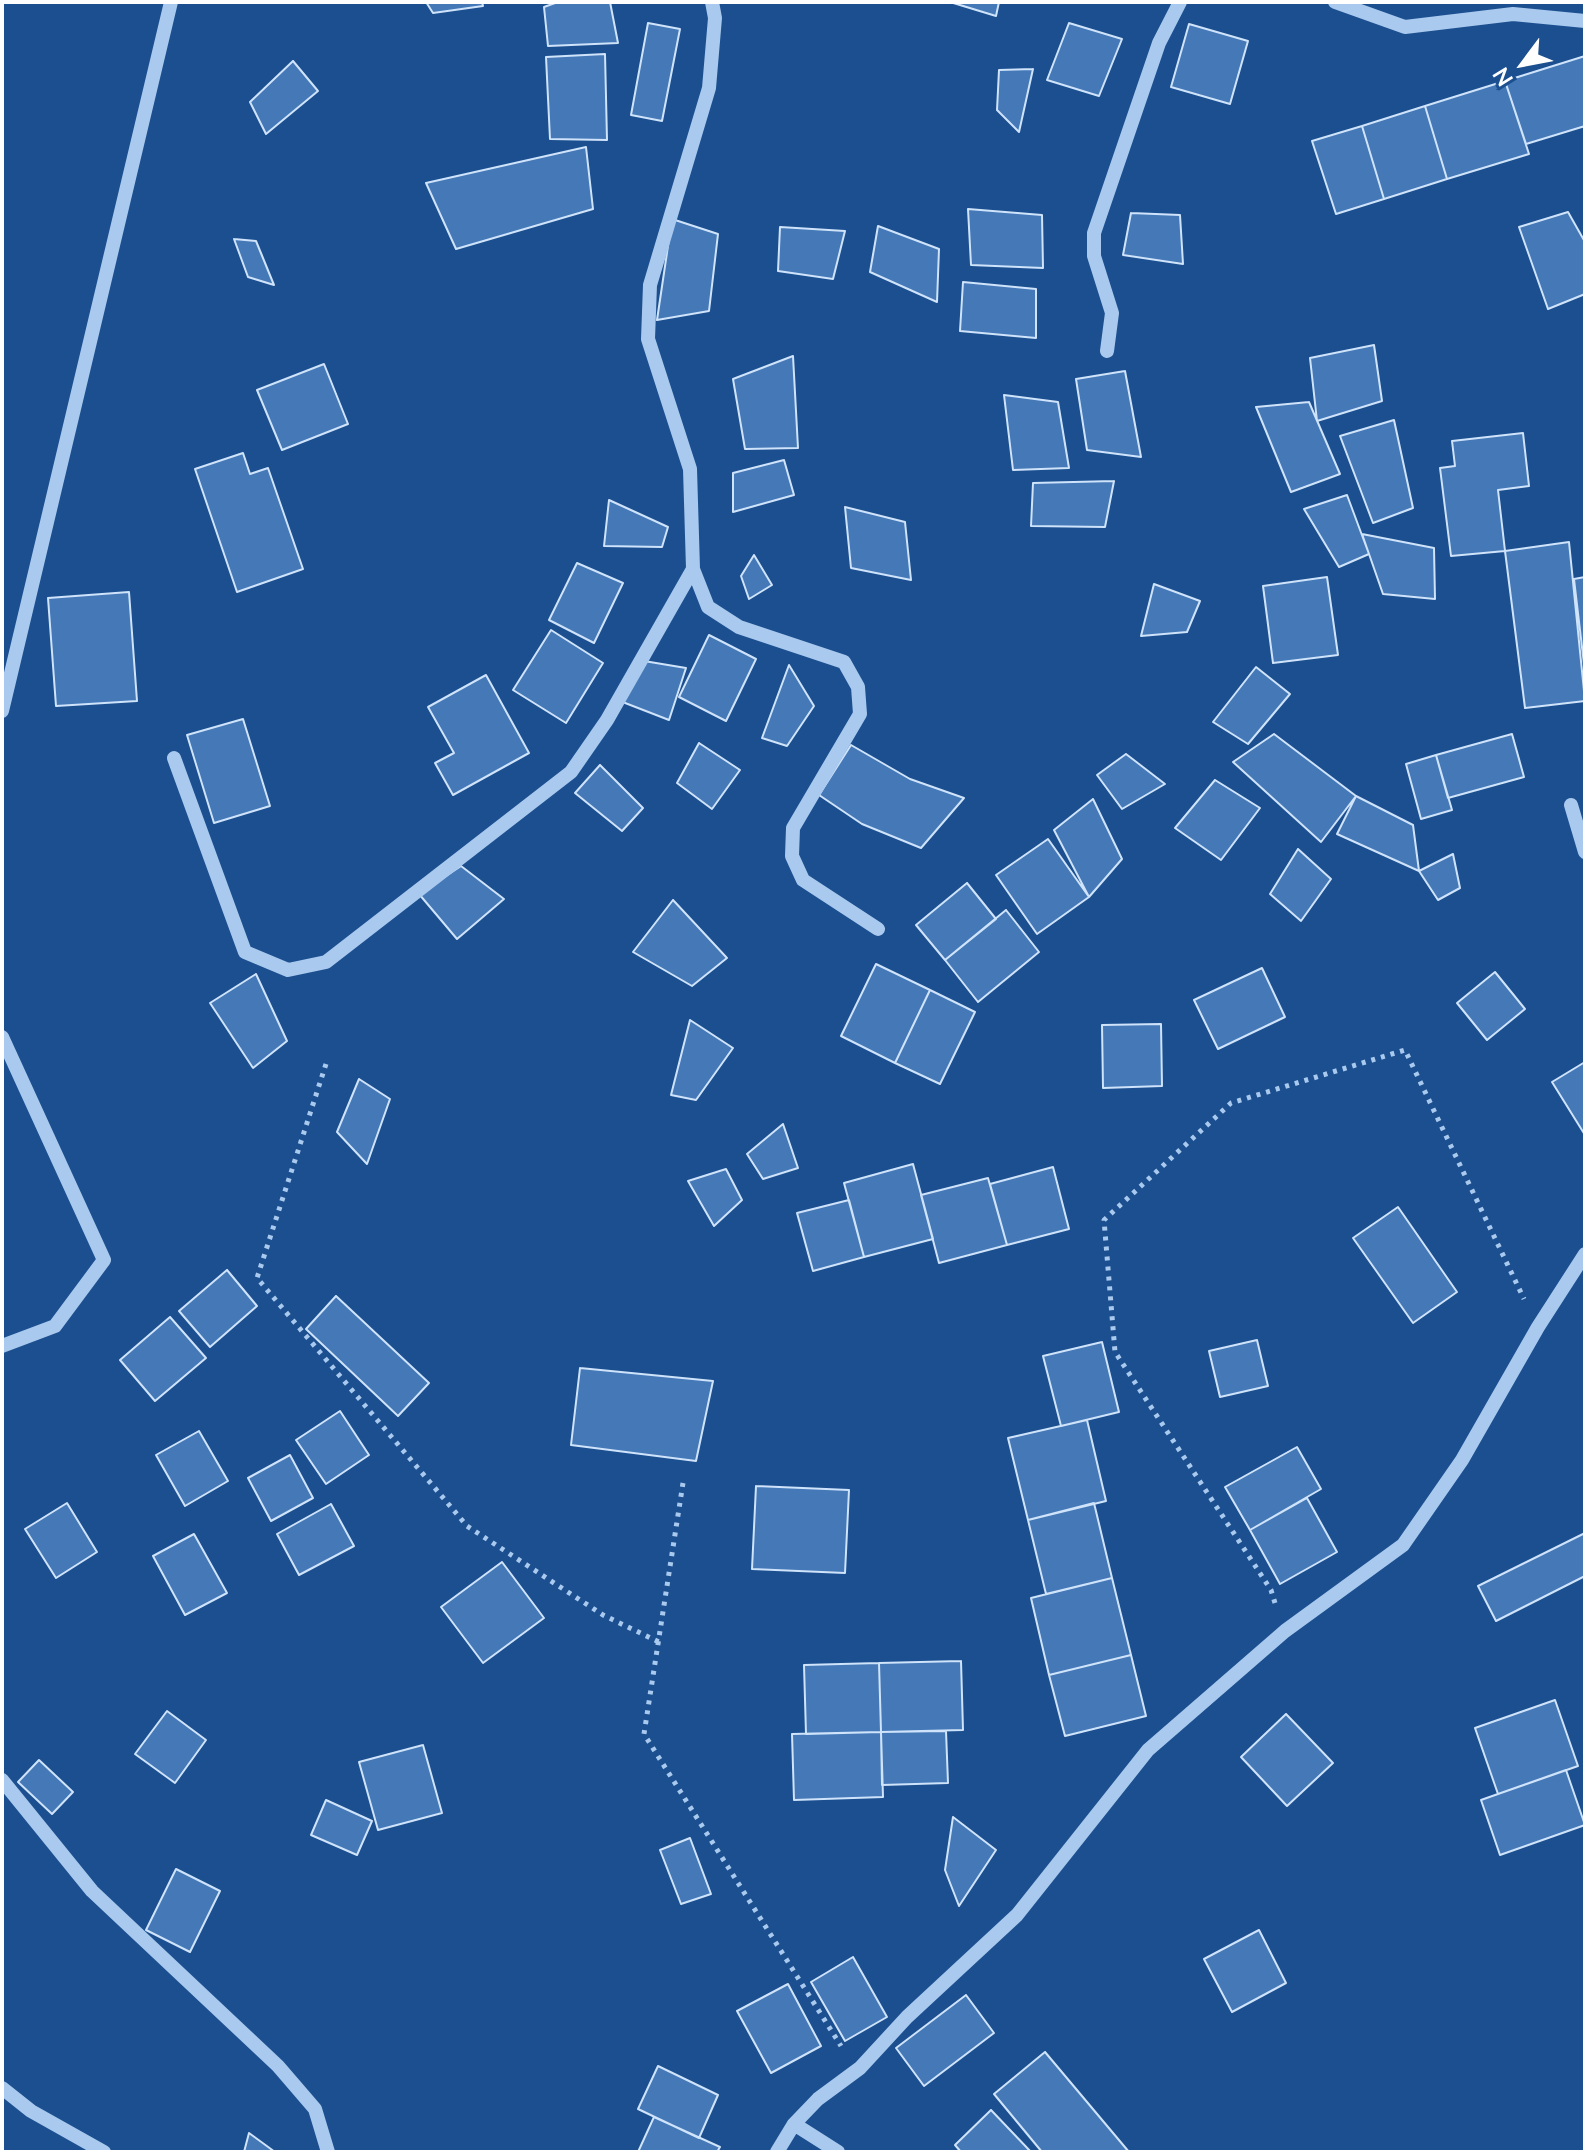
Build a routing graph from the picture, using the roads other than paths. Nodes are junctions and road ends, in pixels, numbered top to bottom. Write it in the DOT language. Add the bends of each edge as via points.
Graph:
graph roads {
  1 [pos="171,2"];
  2 [pos="712,2"];
  3 [pos="1180,2"];
  4 [pos="1335,2"];
  5 [pos="1585,21"];
  6 [pos="1107,351"];
  7 [pos="693,569"];
  8 [pos="2,711"];
  9 [pos="174,758"];
  10 [pos="1571,805"];
  11 [pos="1585,852"];
  12 [pos="878,929"];
  13 [pos="2,1037"];
  14 [pos="1585,1254"];
  15 [pos="2,1346"];
  16 [pos="2,1780"];
  17 [pos="2,2088"];
  18 [pos="794,2124"];
  19 [pos="104,2152"];
  20 [pos="328,2152"];
  21 [pos="777,2152"];
  22 [pos="838,2152"];
  1 -- 8 [label="street"];
  2 -- 7 [label="street" via="709,88 650,285 648,339 690,469"];
  3 -- 6 [label="street" via="1159,43 1094,233 1094,256 1112,313"];
  4 -- 5 [label="street" via="1405,27 1513,14"];
  7 -- 9 [label="street" via="607,720 571,772 326,962 288,970 245,952"];
  7 -- 12 [label="street" via="708,607 739,627 844,662 858,687 860,714 793,828 792,856 803,880"];
  10 -- 11 [label="street"];
  13 -- 15 [label="street" via="104,1260 55,1326"];
  14 -- 18 [label="street" via="1462,1460 1403,1545 1285,1631 1148,1750 1017,1915 860,2068"];
  16 -- 20 [label="street" via="92,1891 278,2066 315,2109"];
  17 -- 19 [label="street" via="31,2111"];
  18 -- 21 [label="street"];
  18 -- 22 [label="street"];
}
